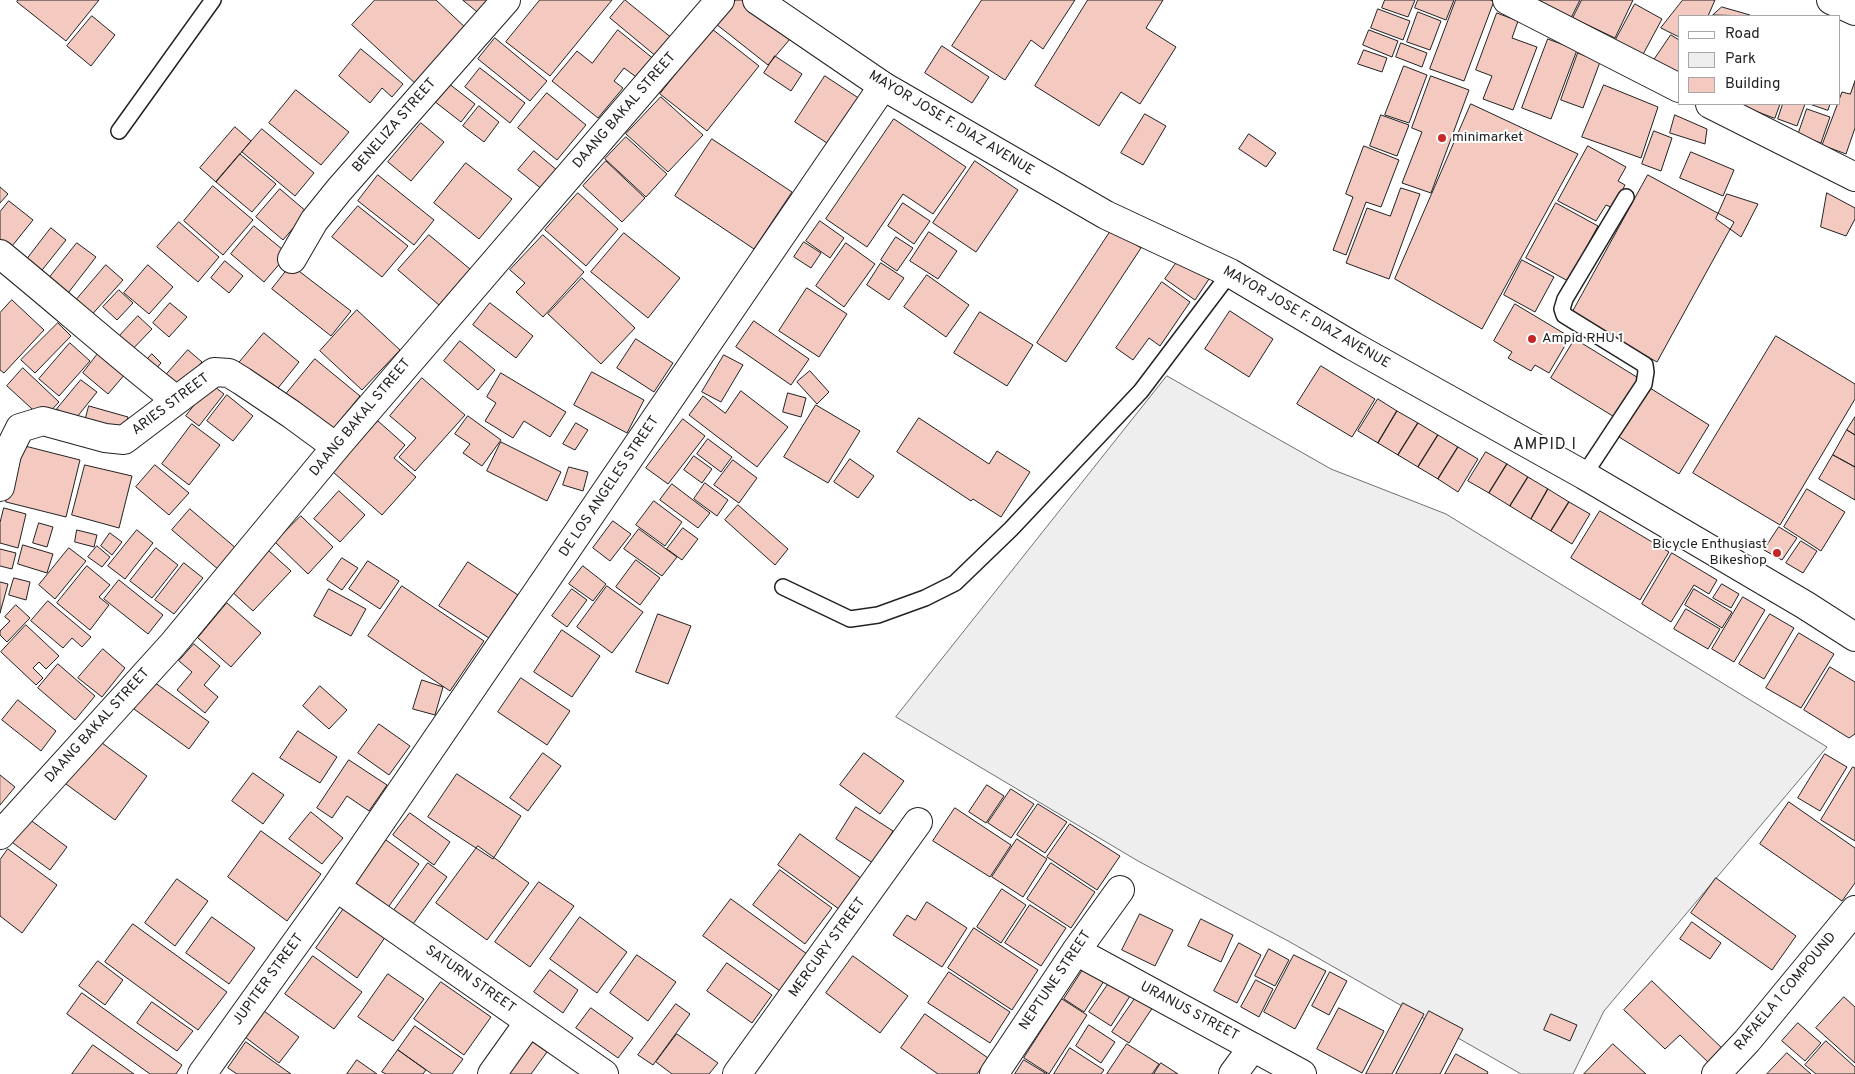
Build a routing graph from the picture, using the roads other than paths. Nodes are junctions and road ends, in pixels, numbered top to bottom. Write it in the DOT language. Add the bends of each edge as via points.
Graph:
graph roads {
  1 [pos="213,0"];
  2 [pos="506,0"];
  3 [pos="720,0"];
  4 [pos="758,0"];
  5 [pos="1507,0"];
  6 [pos="1831,0"];
  7 [pos="1855,11"];
  8 [pos="883,86"];
  9 [pos="1678,87"];
  10 [pos="1712,105"];
  11 [pos="119,131"];
  12 [pos="1855,177"];
  13 [pos="1626,198"];
  14 [pos="0,254"];
  15 [pos="292,259"];
  16 [pos="1230,273"];
  17 [pos="176,400"];
  18 [pos="10,424"];
  19 [pos="336,447"];
  20 [pos="1584,475"];
  21 [pos="0,487"];
  22 [pos="783,587"];
  23 [pos="1855,637"];
  24 [pos="918,822"];
  25 [pos="0,835"];
  26 [pos="336,887"];
  27 [pos="1120,890"];
  28 [pos="1855,910"];
  29 [pos="1076,951"];
  30 [pos="529,1022"];
  31 [pos="1253,1047"];
  32 [pos="202,1074"];
  33 [pos="492,1074"];
  34 [pos="604,1074"];
  35 [pos="737,1074"];
  36 [pos="994,1074"];
  37 [pos="1233,1074"];
  38 [pos="1302,1074"];
  39 [pos="1716,1074"];
  1 -- 11 [label="lane"];
  2 -- 15 [label="street, BENELIZA STREET" via="339,190 314,221"];
  3 -- 19 [label="street, DAANG BAKAL STREET"];
  4 -- 8 [label="street, MAYOR JOSE F. DIAZ AVENUE"];
  5 -- 9 [label="street"];
  6 -- 7 [label="street"];
  8 -- 16 [label="street, MAYOR JOSE F. DIAZ AVENUE" via="1106,215"];
  8 -- 26 [label="street, DE LOS ANGELES STREET"];
  10 -- 12 [label="street"];
  13 -- 20 [label="lane" via="1562,309 1564,315 1645,365 1646,372 1644,384"];
  14 -- 17 [label="street"];
  16 -- 20 [label="street, MAYOR JOSE F. DIAZ AVENUE" via="1361,351"];
  16 -- 22 [label="lane" via="1141,391 1011,529 955,583 878,615 850,619"];
  17 -- 18 [label="street, ARIES STREET" via="124,440 43,421"];
  17 -- 19 [label="street, ARIES STREET" via="214,372 229,373"];
  18 -- 21 [label="street, ARIES STREET"];
  19 -- 25 [label="street, DAANG BAKAL STREET" via="173,644"];
  20 -- 23 [label="street, MAYOR JOSE F. DIAZ AVENUE"];
  24 -- 35 [label="street, MERCURY STREET"];
  26 -- 30 [label="street, SATURN STREET"];
  26 -- 32 [label="street, JUPITER STREET"];
  27 -- 29 [label="street, NEPTUNE STREET"];
  28 -- 39 [label="street, RAFAELA 1 COMPOUND"];
  29 -- 31 [label="street, URANUS STREET"];
  29 -- 36 [label="street, NEPTUNE STREET"];
  30 -- 33 [label="street"];
  30 -- 34 [label="street, SATURN STREET"];
  31 -- 37 [label="street"];
  31 -- 38 [label="street, URANUS STREET"];
}
